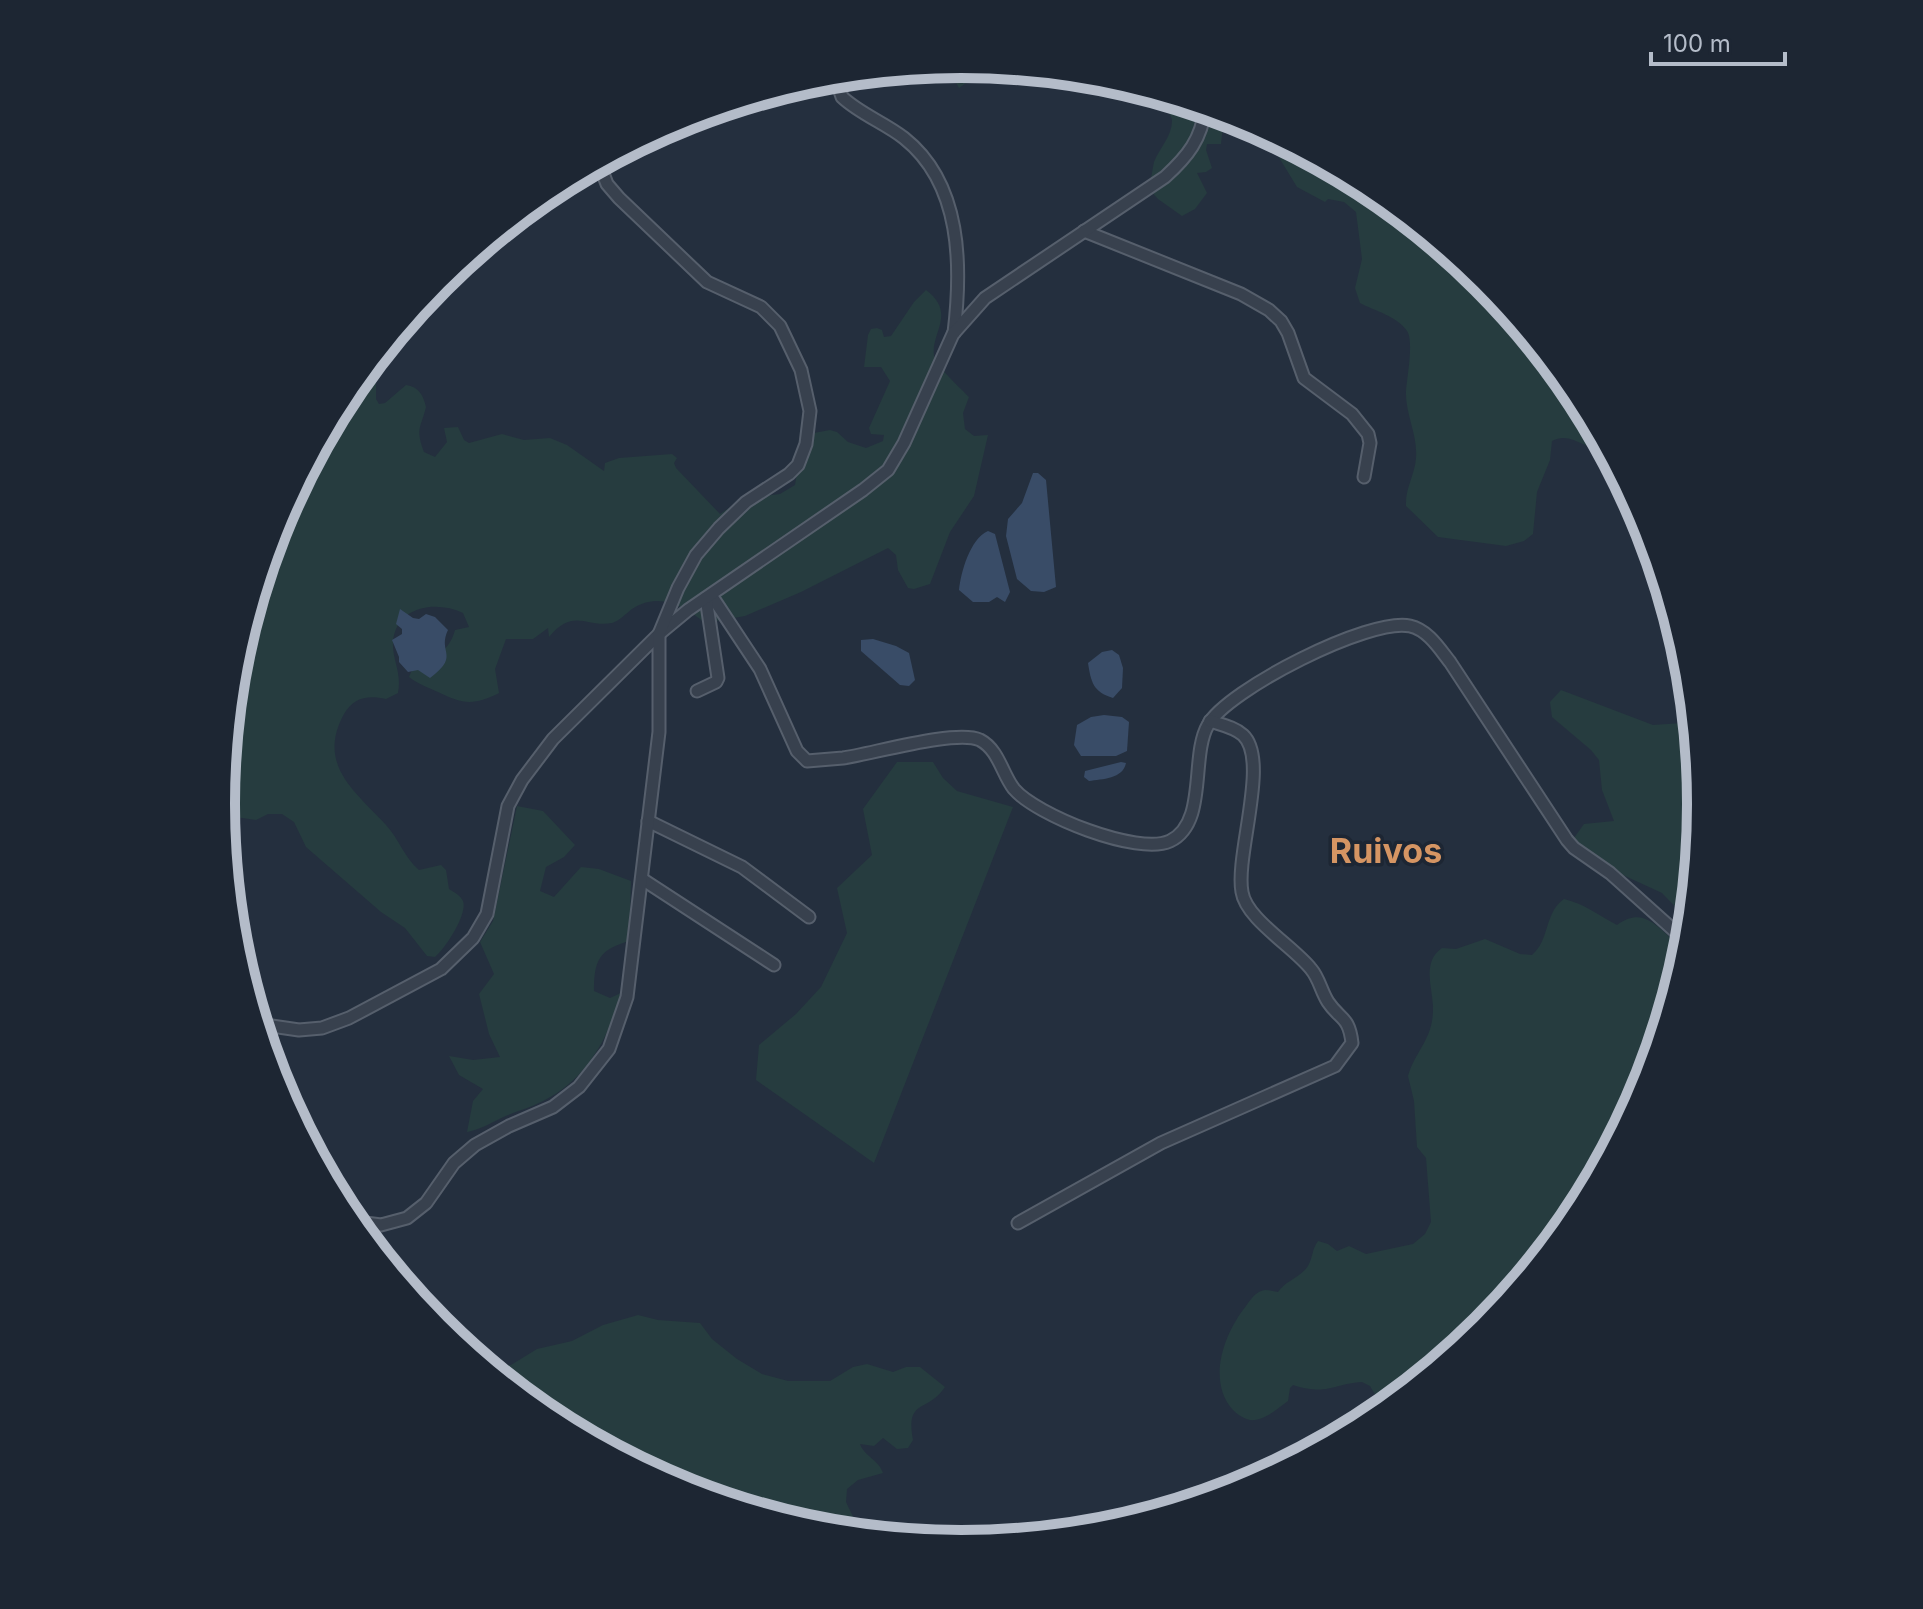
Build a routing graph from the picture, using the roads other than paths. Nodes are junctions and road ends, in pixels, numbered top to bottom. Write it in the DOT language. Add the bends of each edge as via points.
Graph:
graph roads {
  1 [pos="842,88"];
  2 [pos="1204,120"];
  3 [pos="603,173"];
  4 [pos="1084,231"];
  5 [pos="953,334"];
  6 [pos="1364,477"];
  7 [pos="708,596"];
  8 [pos="659,634"];
  9 [pos="697,691"];
  10 [pos="1210,721"];
  11 [pos="648,821"];
  12 [pos="642,879"];
  13 [pos="809,917"];
  14 [pos="1676,932"];
  15 [pos="774,965"];
  16 [pos="270,1026"];
  17 [pos="368,1223"];
  18 [pos="1018,1223"];
  1 -- 5 [label="street" via="842,97 904,138 943,185 959,285"];
  2 -- 4 [label="street" via="1189,155"];
  3 -- 8 [label="street" via="619,198 707,282 761,307 780,326 801,370 810,411 798,465 746,502 696,555"];
  4 -- 5 [label="street" via="985,298"];
  4 -- 6 [label="street" via="1269,310 1288,333 1304,378 1352,414 1368,434"];
  5 -- 7 [label="street" via="888,470"];
  7 -- 8 [label="street"];
  7 -- 9 [label="street" via="718,678"];
  7 -- 10 [label="street" via="760,669 797,751 807,761 959,737 978,739 991,748 1015,789 1030,802 1121,842 1153,847 1172,841 1186,827"];
  8 -- 11 [label="street" via="659,732"];
  8 -- 16 [label="street" via="553,739 522,780 508,806 487,914 473,938 441,969 349,1018 322,1028"];
  10 -- 14 [label="street" via="1305,655 1373,629 1409,626 1428,635 1450,662 1567,840"];
  10 -- 18 [label="street" via="1246,737 1252,751 1242,896 1309,966 1329,1003 1344,1017 1352,1043 1335,1066 1161,1143"];
  11 -- 12 [label="street"];
  11 -- 13 [label="street" via="742,867"];
  12 -- 15 [label="street"];
  12 -- 17 [label="street" via="627,997 609,1049 579,1087 553,1107 475,1145 407,1218"];
}
